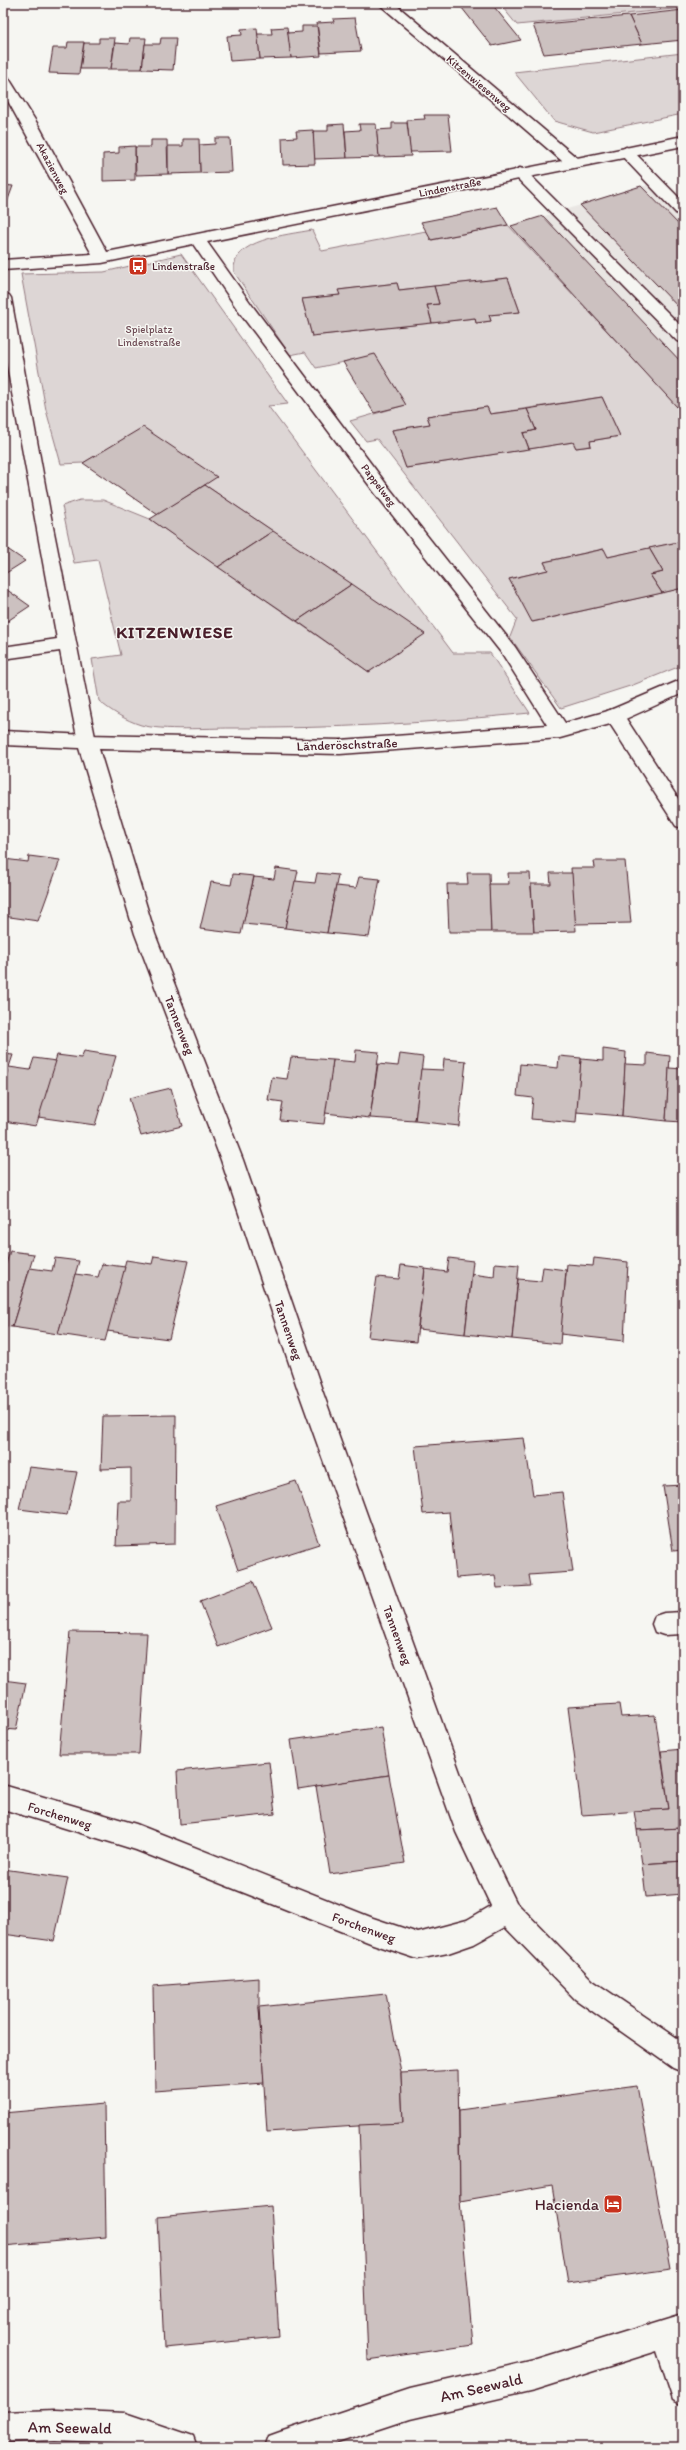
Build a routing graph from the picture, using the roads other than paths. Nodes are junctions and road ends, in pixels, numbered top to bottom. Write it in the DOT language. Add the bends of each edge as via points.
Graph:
graph roads {
  1 [pos="385,3"];
  2 [pos="3,80"];
  3 [pos="683,141"];
  4 [pos="626,152"];
  5 [pos="573,162"];
  6 [pos="520,173"];
  7 [pos="683,191"];
  8 [pos="667,194"];
  9 [pos="683,211"];
  10 [pos="197,238"];
  11 [pos="102,258"];
  12 [pos="3,265"];
  13 [pos="3,298"];
  14 [pos="683,337"];
  15 [pos="67,644"];
  16 [pos="3,653"];
  17 [pos="683,686"];
  18 [pos="614,716"];
  19 [pos="560,731"];
  20 [pos="3,738"];
  21 [pos="87,742"];
  22 [pos="683,821"];
  23 [pos="3,1798"];
  24 [pos="507,1911"];
  25 [pos="683,2058"];
  26 [pos="675,2331"];
  27 [pos="683,2390"];
  28 [pos="3,2427"];
  29 [pos="182,2447"];
  30 [pos="280,2447"];
  1 -- 5 [label="street, Kitzenwiesenweg"];
  2 -- 11 [label="street, Akazienweg" via="32,128"];
  3 -- 4 [label="street, Lindenstraße"];
  4 -- 5 [label="street, Lindenstraße"];
  4 -- 8 [label="street"];
  5 -- 6 [label="street, Lindenstraße"];
  6 -- 10 [label="street, Lindenstraße"];
  6 -- 14 [label="street"];
  7 -- 8 [label="street"];
  8 -- 9 [label="street"];
  10 -- 11 [label="street, Lindenstraße"];
  10 -- 19 [label="street, Pappelweg" via="248,312 509,651"];
  11 -- 12 [label="street, Lindenstraße"];
  13 -- 15 [label="street, Tannenweg"];
  15 -- 16 [label="street"];
  15 -- 21 [label="street, Tannenweg"];
  17 -- 18 [label="street, Länderöschstraße"];
  18 -- 19 [label="street, Länderöschstraße"];
  18 -- 22 [label="street"];
  19 -- 21 [label="street, Länderöschstraße" via="340,747"];
  20 -- 21 [label="street, Länderöschstraße"];
  21 -- 24 [label="street, Tannenweg" via="145,934 232,1160 310,1390 469,1832"];
  23 -- 24 [label="street, Forchenweg" via="136,1837 373,1932 418,1946 474,1931"];
  24 -- 25 [label="street" via="584,1990"];
  26 -- 27 [label="street"];
  26 -- 30 [label="street, Am Seewald" via="534,2375 410,2404"];
  28 -- 29 [label="street, Am Seewald" via="55,2425 125,2428"];
}
